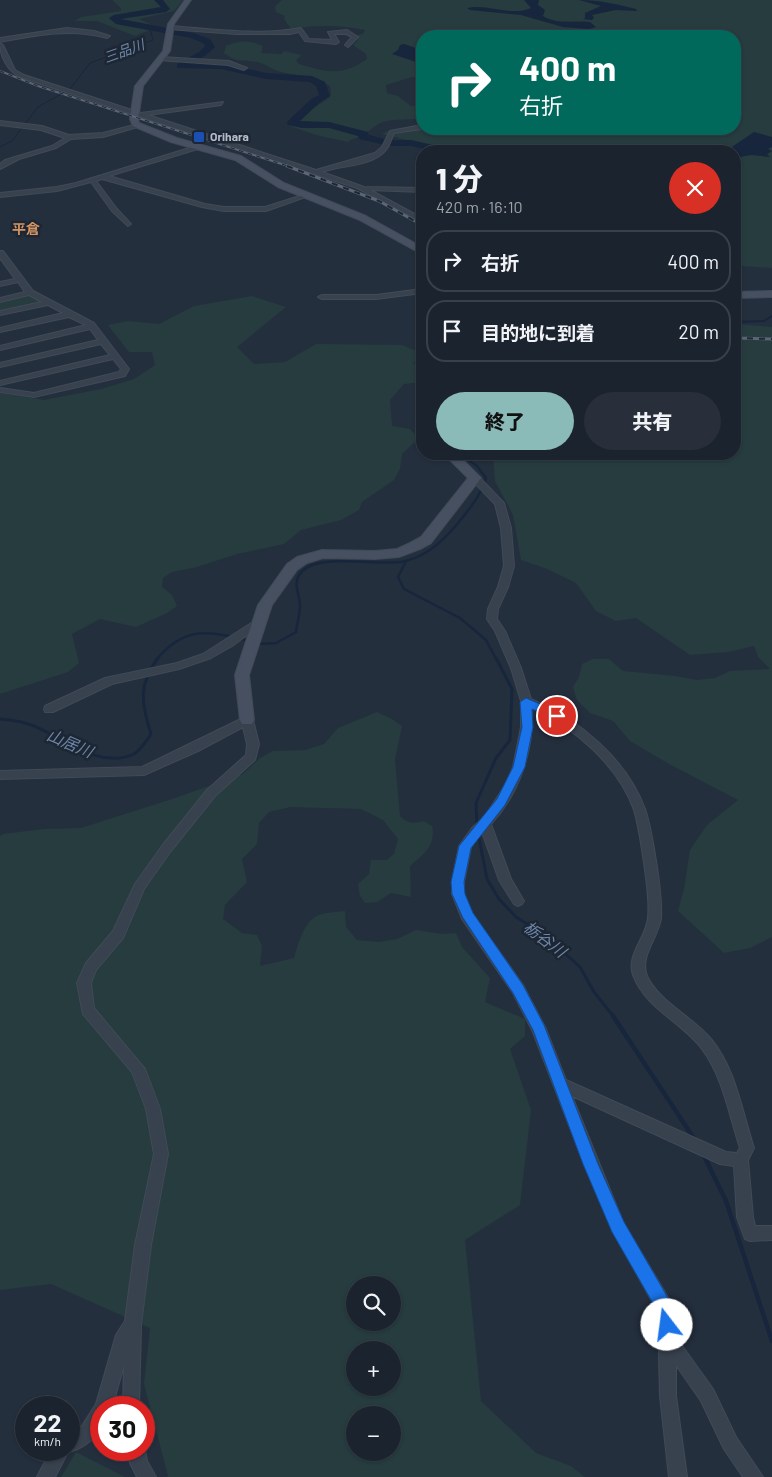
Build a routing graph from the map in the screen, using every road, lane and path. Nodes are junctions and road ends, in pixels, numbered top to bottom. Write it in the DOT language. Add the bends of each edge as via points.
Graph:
graph roads {
  1 [pos="188,0"];
  2 [pos="66,29"];
  3 [pos="75,30"];
  4 [pos="170,32"];
  5 [pos="107,36"];
  6 [pos="0,40"];
  7 [pos="336,42"];
  8 [pos="348,44"];
  9 [pos="0,45"];
  10 [pos="353,53"];
  11 [pos="160,59"];
  12 [pos="244,68"];
  13 [pos="220,103"];
  14 [pos="138,114"];
  15 [pos="0,123"];
  16 [pos="138,126"];
  17 [pos="416,128"];
  18 [pos="69,137"];
  19 [pos="199,147"];
  20 [pos="0,167"];
  21 [pos="316,172"];
  22 [pos="104,178"];
  23 [pos="93,180"];
  24 [pos="359,187"];
  25 [pos="416,190"];
  26 [pos="0,195"];
  27 [pos="308,195"];
  28 [pos="416,217"];
  29 [pos="128,224"];
  30 [pos="416,248"];
  31 [pos="0,254"];
  32 [pos="10,267"];
  33 [pos="0,269"];
  34 [pos="19,280"];
  35 [pos="0,284"];
  36 [pos="416,292"];
  37 [pos="30,293"];
  38 [pos="772,294"];
  39 [pos="741,295"];
  40 [pos="322,297"];
  41 [pos="0,300"];
  42 [pos="48,303"];
  43 [pos="0,314"];
  44 [pos="70,314"];
  45 [pos="92,326"];
  46 [pos="0,330"];
  47 [pos="103,341"];
  48 [pos="0,348"];
  49 [pos="115,356"];
  50 [pos="0,365"];
  51 [pos="0,383"];
  52 [pos="0,390"];
  53 [pos="456,460"];
  54 [pos="475,478"];
  55 [pos="258,622"];
  56 [pos="526,702"];
  57 [pos="49,710"];
  58 [pos="247,720"];
  59 [pos="0,775"];
  60 [pos="485,823"];
  61 [pos="518,901"];
  62 [pos="560,1084"];
  63 [pos="741,1160"];
  64 [pos="772,1233"];
  65 [pos="133,1326"];
  66 [pos="668,1340"];
  67 [pos="106,1396"];
  68 [pos="131,1396"];
  69 [pos="90,1429"];
  70 [pos="80,1437"];
  71 [pos="54,1461"];
  72 [pos="140,1461"];
  73 [pos="46,1477"];
  74 [pos="147,1477"];
  75 [pos="678,1477"];
  76 [pos="754,1477"];
  1 -- 4 [label="street" via="175,17"];
  2 -- 3 [label="street"];
  2 -- 3 [label="street" via="93,26"];
  2 -- 6 [label="street"];
  3 -- 5 [label="street"];
  4 -- 7 [label="street" via="301,30 307,40"];
  4 -- 11 [label="street" via="168,47"];
  7 -- 8 [label="street"];
  7 -- 8 [label="street" via="330,33 347,32 355,36"];
  8 -- 10 [label="street"];
  9 -- 14 [label="street" via="16,73"];
  11 -- 12 [label="street" via="229,63"];
  11 -- 14 [label="street" via="139,86"];
  13 -- 14 [label="street"];
  14 -- 16 [label="street" via="135,122"];
  14 -- 21 [label="street"];
  15 -- 18 [label="street" via="31,126"];
  16 -- 18 [label="street" via="104,135"];
  16 -- 19 [label="street"];
  17 -- 21 [label="street" via="392,132 382,150 368,158 334,164"];
  18 -- 20 [label="street" via="50,147 6,160"];
  19 -- 22 [label="street"];
  19 -- 27 [label="street" via="238,158 281,185"];
  21 -- 24 [label="street"];
  22 -- 23 [label="street"];
  22 -- 27 [label="street" via="224,209 266,209"];
  23 -- 26 [label="street" via="57,189"];
  23 -- 29 [label="street"];
  24 -- 25 [label="street"];
  24 -- 28 [label="street"];
  27 -- 30 [label="street" via="363,218"];
  31 -- 32 [label="street"];
  32 -- 33 [label="street"];
  32 -- 34 [label="street"];
  34 -- 35 [label="street"];
  34 -- 37 [label="street"];
  36 -- 40 [label="street" via="376,297"];
  37 -- 41 [label="street"];
  37 -- 42 [label="street"];
  38 -- 39 [label="street"];
  42 -- 43 [label="street"];
  42 -- 44 [label="street"];
  44 -- 45 [label="street"];
  44 -- 46 [label="street"];
  45 -- 47 [label="street"];
  45 -- 48 [label="street"];
  47 -- 49 [label="street"];
  47 -- 50 [label="street"];
  49 -- 51 [label="street"];
  49 -- 52 [label="street" via="125,369 122,374 34,395"];
  53 -- 54 [label="street"];
  54 -- 55 [label="street" via="426,540 415,546 382,555 322,554 302,560 292,567 269,598"];
  54 -- 56 [label="street" via="499,503 506,528 509,566 492,619 512,657"];
  55 -- 57 [label="street" via="207,656 179,666 109,680"];
  55 -- 58 [label="street" via="242,676"];
  56 -- 60 [label="street" via="527,727 519,767 501,802"];
  56 -- 63 [label="street" via="557,716 590,742 633,794 645,830 655,895 653,930 637,966 641,978 656,997 707,1044 723,1072 747,1148"];
  58 -- 59 [label="street" via="144,771"];
  58 -- 65 [label="street" via="253,744 251,757 211,792 166,849 139,887 118,934 91,967 84,983 88,1010 138,1069 153,1109 161,1154 143,1245"];
  60 -- 61 [label="street" via="505,880"];
  60 -- 62 [label="street" via="465,846 458,894 467,915 518,989 535,1021"];
  62 -- 63 [label="street" via="725,1159"];
  62 -- 66 [label="street" via="618,1227 666,1310"];
  63 -- 64 [label="street" via="745,1217 750,1234"];
  65 -- 67 [label="street" via="124,1335"];
  65 -- 68 [label="street"];
  66 -- 75 [label="street" via="668,1396"];
  66 -- 76 [label="street" via="707,1395 730,1443"];
  69 -- 70 [label="street"];
  71 -- 73 [label="street"];
  72 -- 74 [label="street"];
}
